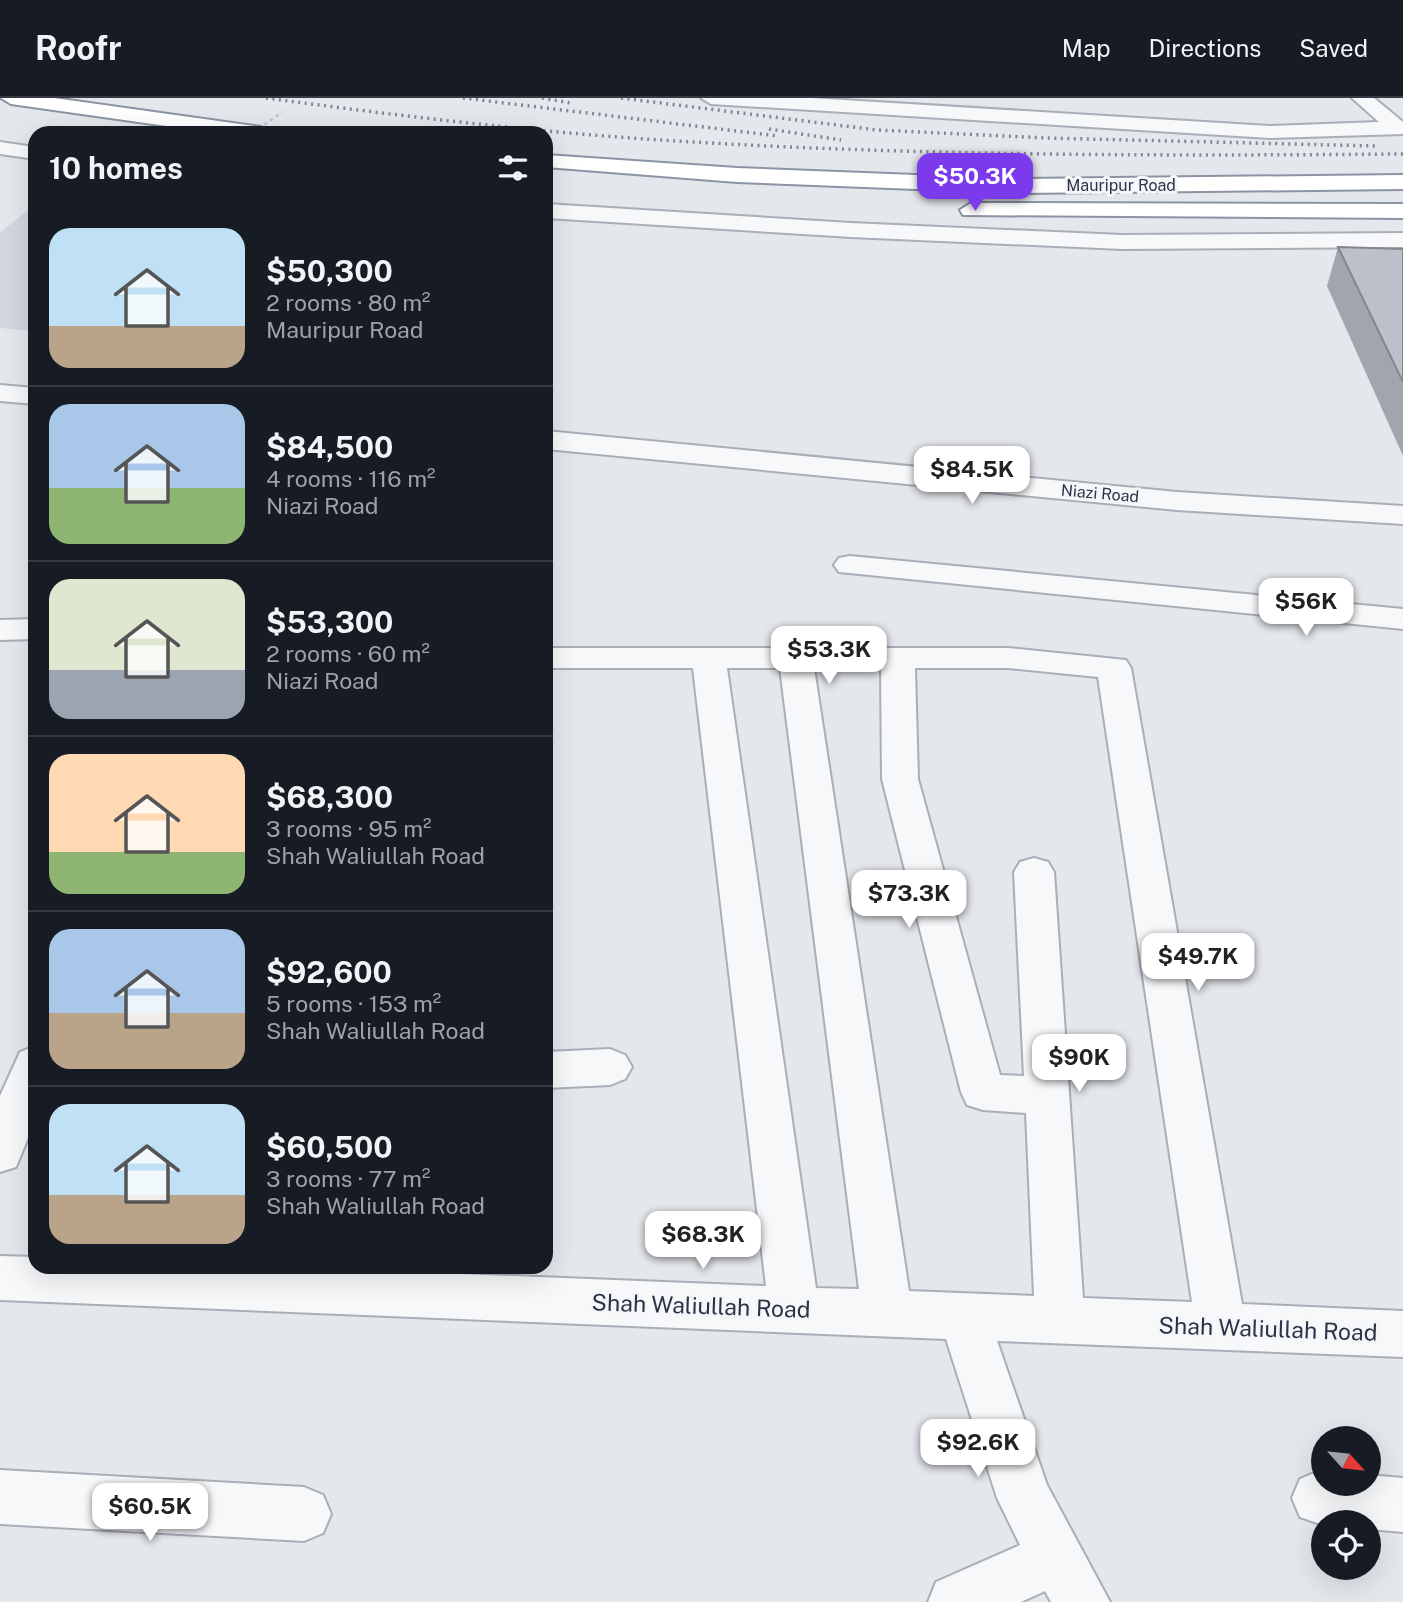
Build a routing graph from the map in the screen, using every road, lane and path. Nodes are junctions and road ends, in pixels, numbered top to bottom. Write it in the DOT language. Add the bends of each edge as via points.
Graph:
graph roads {
  1 [pos="10,98"];
  2 [pos="711,98"];
  3 [pos="1362,98"];
  4 [pos="812,101"];
  5 [pos="882,103"];
  6 [pos="1020,108"];
  7 [pos="282,111"];
  8 [pos="211,126"];
  9 [pos="262,126"];
  10 [pos="1401,129"];
  11 [pos="0,148"];
  12 [pos="28,152"];
  13 [pos="553,162"];
  14 [pos="1403,183"];
  15 [pos="945,209"];
  16 [pos="553,211"];
  17 [pos="1403,211"];
  18 [pos="1403,240"];
  19 [pos="0,393"];
  20 [pos="28,395"];
  21 [pos="553,441"];
  22 [pos="1403,514"];
  23 [pos="850,565"];
  24 [pos="1403,619"];
  25 [pos="28,629"];
  26 [pos="0,630"];
  27 [pos="553,658"];
  28 [pos="709,658"];
  29 [pos="898,658"];
  30 [pos="796,659"];
  31 [pos="1034,872"];
  32 [pos="610,1067"];
  33 [pos="553,1070"];
  34 [pos="28,1082"];
  35 [pos="1047,1096"];
  36 [pos="0,1153"];
  37 [pos="0,1278"];
  38 [pos="794,1310"];
  39 [pos="887,1314"];
  40 [pos="964,1316"];
  41 [pos="1060,1320"];
  42 [pos="1221,1327"];
  43 [pos="1403,1334"];
  44 [pos="0,1497"];
  45 [pos="1318,1498"];
  46 [pos="1403,1505"];
  47 [pos="304,1514"];
  48 [pos="1070,1580"];
  49 [pos="956,1602"];
  1 -- 8 [label="highway"];
  2 -- 4 [label="street"];
  3 -- 10 [label="street"];
  4 -- 5 [label="street"];
  5 -- 6 [label="street"];
  6 -- 10 [label="street" via="1270,132"];
  7 -- 9 [label="path, bridge"];
  11 -- 12 [label="street"];
  13 -- 14 [label="highway, Mauripur Road" via="737,175 1021,186"];
  15 -- 17 [label="highway, Mauripur Road" via="1026,213"];
  16 -- 18 [label="street" via="1122,242"];
  19 -- 20 [label="street"];
  21 -- 22 [label="street, Niazi Road" via="1177,500"];
  23 -- 24 [label="street"];
  25 -- 26 [label="street"];
  27 -- 28 [label="street"];
  28 -- 30 [label="street"];
  28 -- 38 [label="street"];
  29 -- 30 [label="street"];
  29 -- 35 [label="street" via="900,779 984,1092"];
  29 -- 42 [label="street" via="1008,658 1114,668"];
  30 -- 39 [label="street"];
  31 -- 35 [label="street"];
  32 -- 33 [label="street"];
  34 -- 36 [label="street"];
  35 -- 41 [label="street"];
  37 -- 38 [label="street, Shah Waliullah Road"];
  38 -- 39 [label="street, Shah Waliullah Road"];
  39 -- 40 [label="street, Shah Waliullah Road"];
  40 -- 41 [label="street, Shah Waliullah Road"];
  40 -- 48 [label="street" via="1024,1499"];
  41 -- 42 [label="street, Shah Waliullah Road"];
  42 -- 43 [label="street, Shah Waliullah Road"];
  44 -- 47 [label="street"];
  45 -- 46 [label="street"];
  48 -- 49 [label="street"];
}
